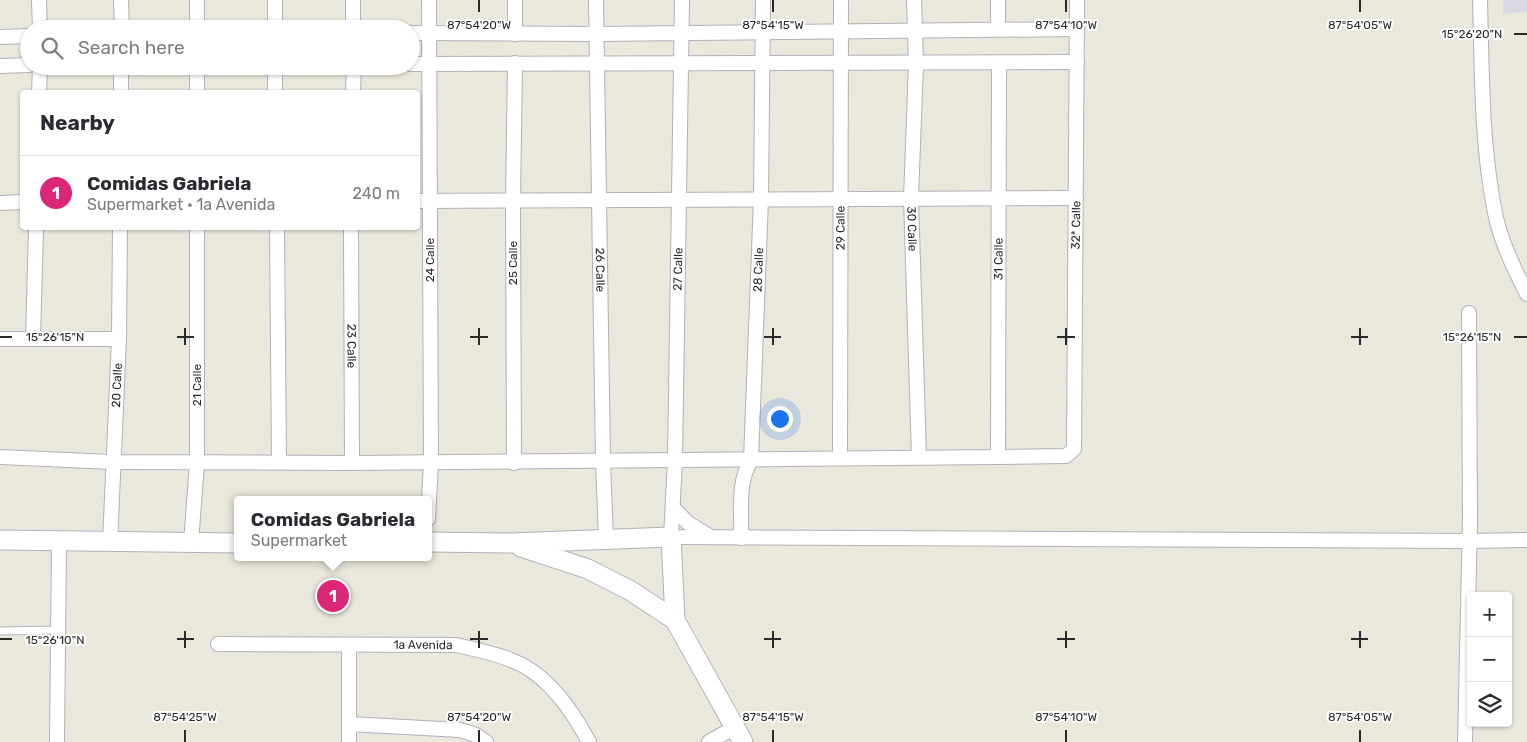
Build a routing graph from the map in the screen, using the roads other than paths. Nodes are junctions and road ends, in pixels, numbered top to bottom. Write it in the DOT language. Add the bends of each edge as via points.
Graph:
graph roads {
  1 [pos="39,0"];
  2 [pos="121,0"];
  3 [pos="197,0"];
  4 [pos="275,0"];
  5 [pos="353,0"];
  6 [pos="429,0"];
  7 [pos="515,0"];
  8 [pos="596,0"];
  9 [pos="682,0"];
  10 [pos="763,0"];
  11 [pos="840,0"];
  12 [pos="914,0"];
  13 [pos="998,0"];
  14 [pos="1077,0"];
  15 [pos="1480,0"];
  16 [pos="40,20"];
  17 [pos="122,20"];
  18 [pos="197,20"];
  19 [pos="275,20"];
  20 [pos="353,20"];
  21 [pos="914,29"];
  22 [pos="998,29"];
  23 [pos="1077,29"];
  24 [pos="841,30"];
  25 [pos="763,31"];
  26 [pos="682,32"];
  27 [pos="420,33"];
  28 [pos="429,33"];
  29 [pos="516,34"];
  30 [pos="596,34"];
  31 [pos="0,36"];
  32 [pos="20,36"];
  33 [pos="1077,62"];
  34 [pos="429,63"];
  35 [pos="516,63"];
  36 [pos="597,63"];
  37 [pos="762,63"];
  38 [pos="999,63"];
  39 [pos="420,64"];
  40 [pos="681,64"];
  41 [pos="841,64"];
  42 [pos="916,64"];
  43 [pos="20,65"];
  44 [pos="0,66"];
  45 [pos="40,75"];
  46 [pos="121,75"];
  47 [pos="197,75"];
  48 [pos="275,75"];
  49 [pos="354,75"];
  50 [pos="39,90"];
  51 [pos="121,90"];
  52 [pos="197,90"];
  53 [pos="275,90"];
  54 [pos="353,90"];
  55 [pos="911,198"];
  56 [pos="1000,198"];
  57 [pos="1076,198"];
  58 [pos="761,199"];
  59 [pos="841,199"];
  60 [pos="513,200"];
  61 [pos="599,200"];
  62 [pos="679,200"];
  63 [pos="423,201"];
  64 [pos="20,202"];
  65 [pos="0,203"];
  66 [pos="36,230"];
  67 [pos="120,230"];
  68 [pos="197,230"];
  69 [pos="277,230"];
  70 [pos="351,230"];
  71 [pos="1522,271"];
  72 [pos="1527,294"];
  73 [pos="1469,313"];
  74 [pos="0,339"];
  75 [pos="119,339"];
  76 [pos="33,340"];
  77 [pos="0,457"];
  78 [pos="840,457"];
  79 [pos="919,457"];
  80 [pos="998,457"];
  81 [pos="676,460"];
  82 [pos="751,460"];
  83 [pos="603,461"];
  84 [pos="112,462"];
  85 [pos="279,462"];
  86 [pos="197,463"];
  87 [pos="352,463"];
  88 [pos="431,463"];
  89 [pos="514,463"];
  90 [pos="429,496"];
  91 [pos="674,509"];
  92 [pos="672,537"];
  93 [pos="711,538"];
  94 [pos="741,538"];
  95 [pos="606,539"];
  96 [pos="0,540"];
  97 [pos="1527,540"];
  98 [pos="1470,541"];
  99 [pos="59,542"];
  100 [pos="234,542"];
  101 [pos="432,542"];
  102 [pos="110,543"];
  103 [pos="191,543"];
  104 [pos="510,543"];
  105 [pos="675,620"];
  106 [pos="58,630"];
  107 [pos="0,631"];
  108 [pos="218,644"];
  109 [pos="349,645"];
  110 [pos="349,724"];
  111 [pos="739,734"];
  112 [pos="57,742"];
  113 [pos="349,742"];
  114 [pos="486,742"];
  115 [pos="589,742"];
  116 [pos="709,742"];
  117 [pos="1465,742"];
  1 -- 16 [label="street"];
  2 -- 17 [label="street"];
  3 -- 18 [label="street"];
  4 -- 19 [label="street"];
  5 -- 20 [label="street"];
  6 -- 28 [label="street, 24 Calle"];
  7 -- 29 [label="street"];
  8 -- 30 [label="street, 26 Calle"];
  9 -- 26 [label="street, 27 Calle"];
  10 -- 25 [label="street, 28 Calle"];
  11 -- 24 [label="street, 29 Calle"];
  12 -- 21 [label="street, 30 Calle"];
  13 -- 22 [label="street"];
  14 -- 23 [label="street, 32ª Calle"];
  15 -- 71 [label="street" via="1484,136 1495,214"];
  21 -- 22 [label="street"];
  21 -- 24 [label="street"];
  21 -- 42 [label="street, 30 Calle"];
  22 -- 23 [label="street"];
  23 -- 33 [label="street, 32ª Calle"];
  24 -- 25 [label="street"];
  24 -- 41 [label="street, 29 Calle"];
  25 -- 26 [label="street"];
  25 -- 37 [label="street, 28 Calle"];
  26 -- 30 [label="street"];
  26 -- 40 [label="street, 27 Calle"];
  27 -- 28 [label="street"];
  28 -- 29 [label="street"];
  28 -- 34 [label="street, 24 Calle"];
  29 -- 30 [label="street"];
  30 -- 36 [label="street, 26 Calle"];
  31 -- 32 [label="street"];
  33 -- 38 [label="street"];
  33 -- 57 [label="street, 32ª Calle"];
  34 -- 35 [label="street"];
  34 -- 39 [label="street"];
  34 -- 63 [label="street, 24 Calle"];
  35 -- 36 [label="street"];
  35 -- 60 [label="street, 25 Calle"];
  36 -- 40 [label="street"];
  36 -- 61 [label="street, 26 Calle"];
  37 -- 40 [label="street"];
  37 -- 41 [label="street"];
  37 -- 58 [label="street, 28 Calle"];
  38 -- 42 [label="street"];
  38 -- 56 [label="street, 31 Calle"];
  40 -- 62 [label="street, 27 Calle"];
  41 -- 42 [label="street"];
  41 -- 59 [label="street, 29 Calle"];
  42 -- 55 [label="street, 30 Calle"];
  43 -- 44 [label="street"];
  45 -- 50 [label="street"];
  46 -- 51 [label="street"];
  47 -- 52 [label="street"];
  48 -- 53 [label="street"];
  49 -- 54 [label="street"];
  55 -- 56 [label="street"];
  55 -- 59 [label="street"];
  55 -- 79 [label="street, 30 Calle"];
  56 -- 57 [label="street"];
  56 -- 80 [label="street, 31 Calle"];
  57 -- 80 [label="street, 32ª Calle" via="1074,449 1066,456"];
  58 -- 59 [label="street"];
  58 -- 62 [label="street"];
  58 -- 82 [label="street, 28 Calle"];
  59 -- 78 [label="street, 29 Calle"];
  60 -- 61 [label="street"];
  60 -- 63 [label="street"];
  60 -- 89 [label="street, 25 Calle"];
  61 -- 62 [label="street"];
  61 -- 83 [label="street, 26 Calle"];
  62 -- 81 [label="street, 27 Calle"];
  63 -- 88 [label="street, 24 Calle"];
  64 -- 65 [label="street"];
  66 -- 76 [label="street"];
  67 -- 75 [label="street, 20 Calle"];
  68 -- 86 [label="street, 21 Calle"];
  69 -- 85 [label="street"];
  70 -- 87 [label="street, 23 Calle"];
  71 -- 72 [label="street"];
  73 -- 98 [label="street"];
  74 -- 76 [label="street"];
  75 -- 76 [label="street"];
  75 -- 84 [label="street, 20 Calle"];
  77 -- 84 [label="street"];
  78 -- 79 [label="street"];
  78 -- 82 [label="street"];
  79 -- 80 [label="street"];
  81 -- 82 [label="street"];
  81 -- 83 [label="street"];
  81 -- 91 [label="street, 27 Calle"];
  82 -- 94 [label="street, 28 Calle" via="743,478 740,501"];
  83 -- 89 [label="street"];
  83 -- 95 [label="street, 26 Calle"];
  84 -- 86 [label="street"];
  84 -- 102 [label="street, 20 Calle"];
  85 -- 86 [label="street"];
  85 -- 87 [label="street"];
  86 -- 103 [label="street, 21 Calle"];
  87 -- 88 [label="street"];
  88 -- 89 [label="street"];
  88 -- 90 [label="street, 24 Calle"];
  91 -- 92 [label="street, 27 Calle"];
  91 -- 93 [label="street"];
  92 -- 93 [label="street"];
  92 -- 95 [label="street"];
  92 -- 105 [label="street"];
  93 -- 94 [label="street"];
  94 -- 98 [label="street"];
  95 -- 104 [label="street"];
  96 -- 99 [label="street"];
  97 -- 98 [label="street"];
  98 -- 117 [label="street"];
  99 -- 102 [label="street"];
  99 -- 106 [label="street"];
  100 -- 103 [label="street"];
  101 -- 104 [label="street"];
  102 -- 103 [label="street"];
  104 -- 105 [label="street" via="588,569 631,591"];
  105 -- 111 [label="street"];
  106 -- 107 [label="lane"];
  106 -- 112 [label="street"];
  108 -- 109 [label="street, 1a Avenida"];
  109 -- 110 [label="street"];
  109 -- 115 [label="street, 1a Avenida" via="456,645 513,660 540,677 563,699"];
  110 -- 113 [label="street"];
  110 -- 114 [label="street" via="460,730"];
  111 -- 116 [label="street"];
}
